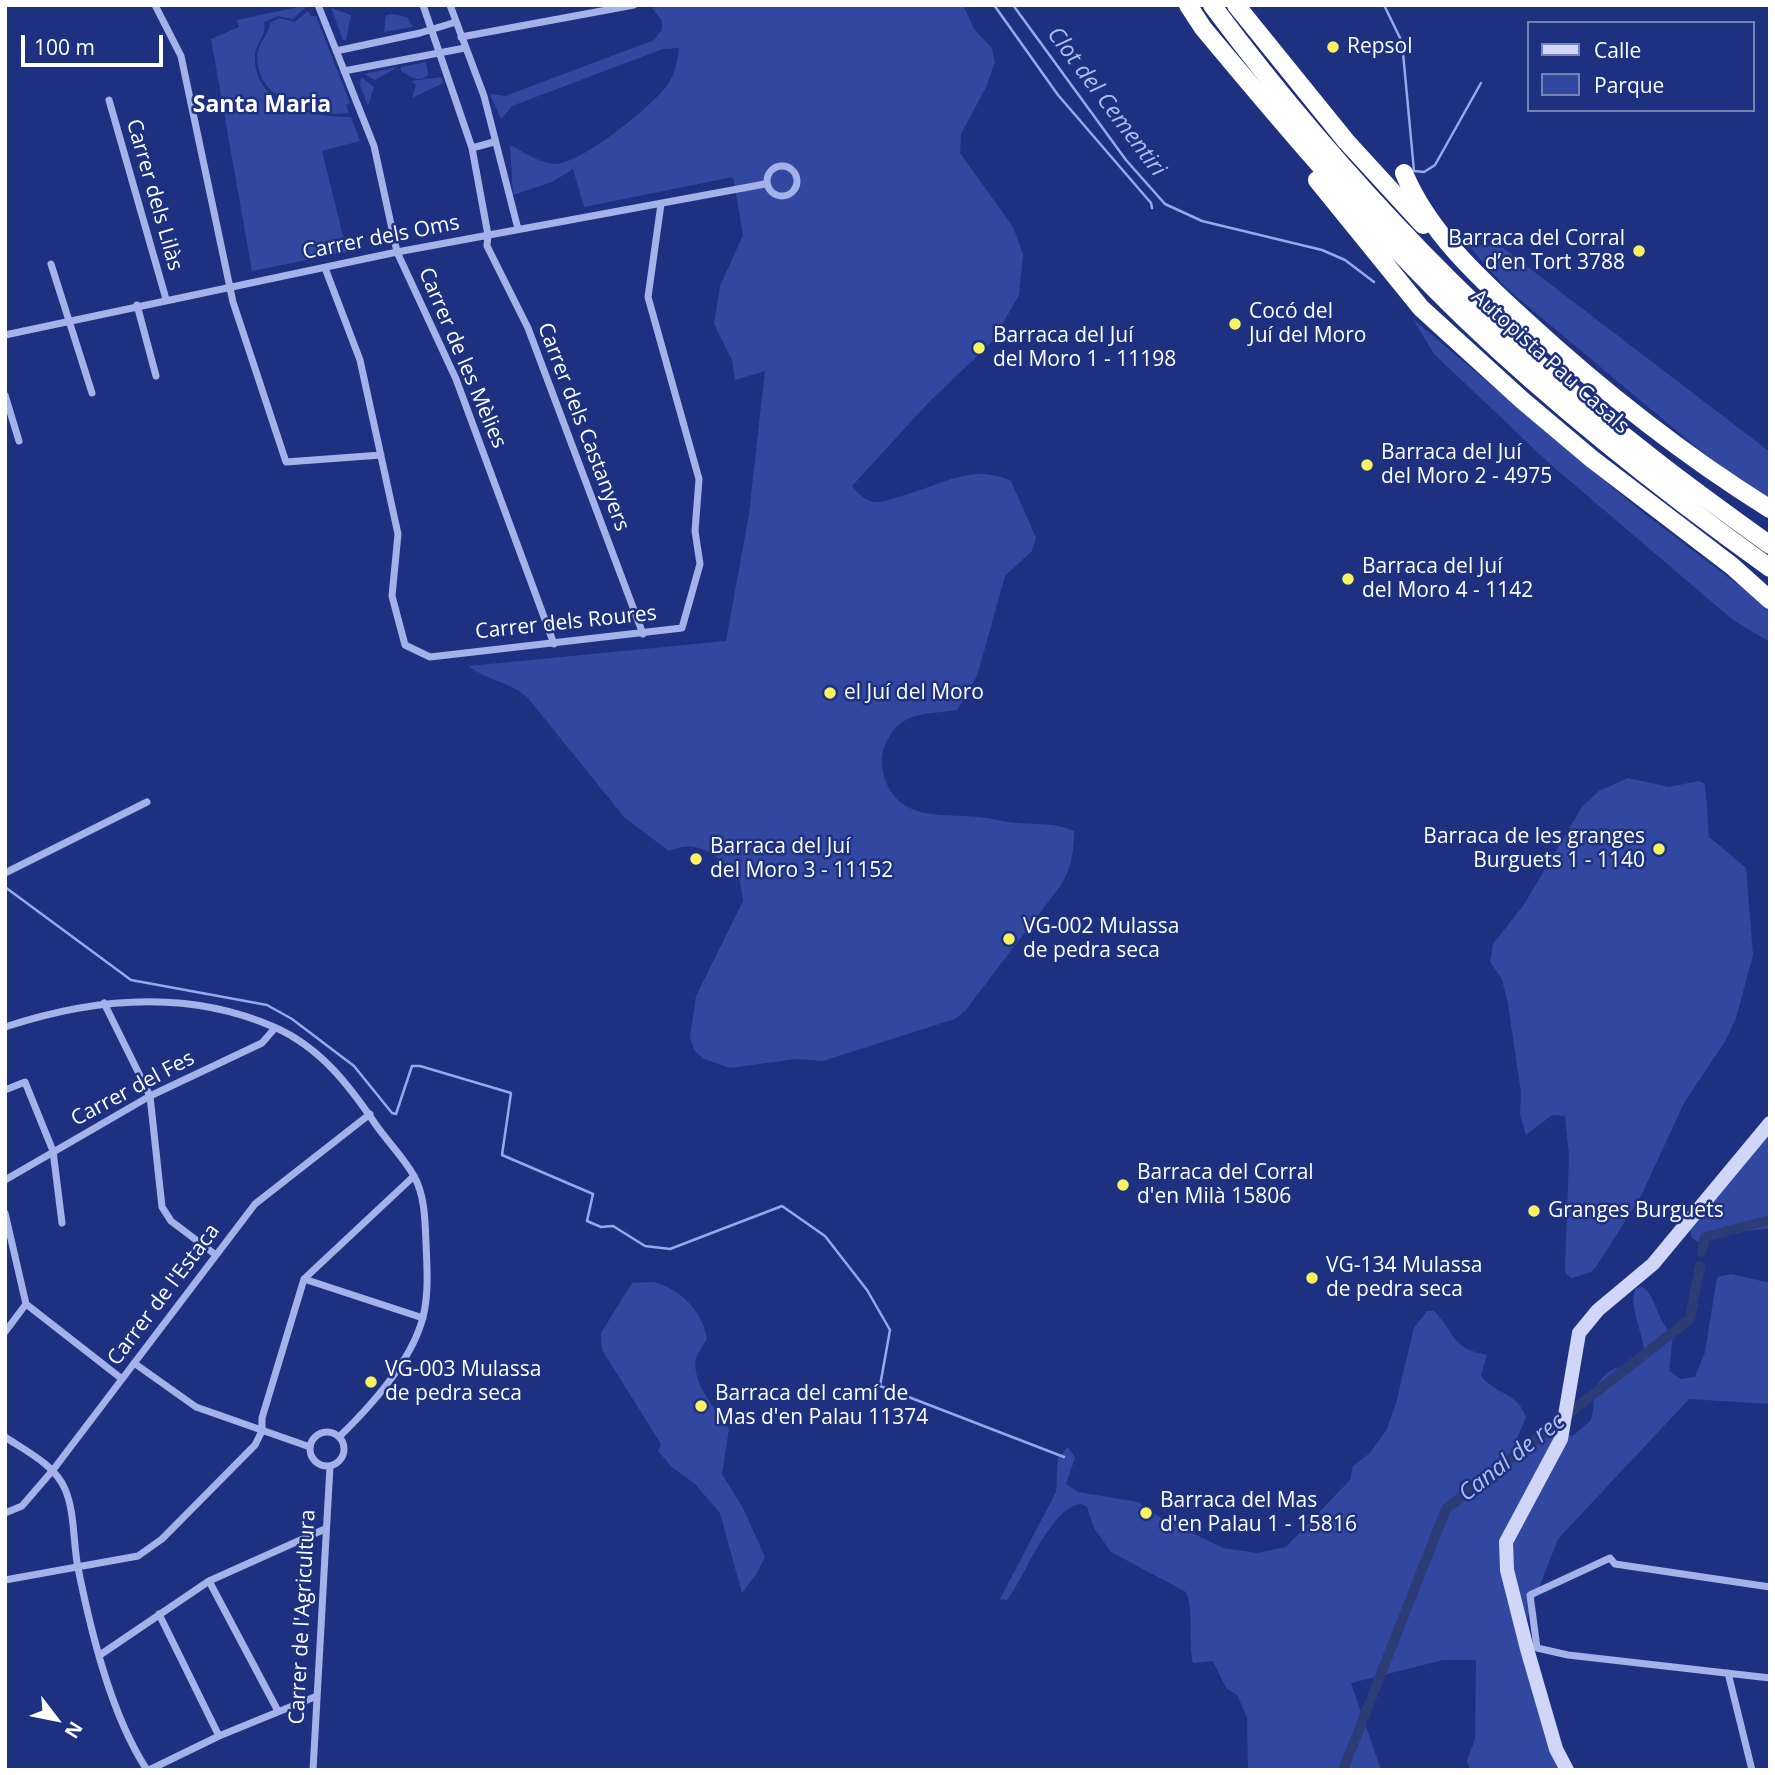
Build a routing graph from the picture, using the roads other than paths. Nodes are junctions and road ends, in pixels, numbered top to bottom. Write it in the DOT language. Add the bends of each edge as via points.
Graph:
graph roads {
  1 [pos="155,5"];
  2 [pos="318,5"];
  3 [pos="422,5"];
  4 [pos="450,5"];
  5 [pos="634,5"];
  6 [pos="1188,5"];
  7 [pos="1212,5"];
  8 [pos="1236,5"];
  9 [pos="456,22"];
  10 [pos="432,30"];
  11 [pos="461,37"];
  12 [pos="465,48"];
  13 [pos="336,51"];
  14 [pos="439,54"];
  15 [pos="344,71"];
  16 [pos="109,100"];
  17 [pos="1267,105"];
  18 [pos="494,142"];
  19 [pos="472,148"];
  20 [pos="1404,173"];
  21 [pos="765,184"];
  22 [pos="661,204"];
  23 [pos="518,229"];
  24 [pos="488,235"];
  25 [pos="397,252"];
  26 [pos="51,264"];
  27 [pos="325,268"];
  28 [pos="1472,269"];
  29 [pos="230,285"];
  30 [pos="166,299"];
  31 [pos="137,305"];
  32 [pos="69,321"];
  33 [pos="5,335"];
  34 [pos="156,376"];
  35 [pos="92,393"];
  36 [pos="5,395"];
  37 [pos="1643,422"];
  38 [pos="19,440"];
  39 [pos="381,455"];
  40 [pos="1770,509"];
  41 [pos="1770,523"];
  42 [pos="1770,545"];
  43 [pos="1732,566"];
  44 [pos="1770,568"];
  45 [pos="1770,589"];
  46 [pos="1770,600"];
  47 [pos="643,634"];
  48 [pos="554,644"];
  49 [pos="147,802"];
  50 [pos="5,873"];
  51 [pos="104,1003"];
  52 [pos="5,1027"];
  53 [pos="275,1028"];
  54 [pos="5,1090"];
  55 [pos="150,1096"];
  56 [pos="370,1114"];
  57 [pos="1770,1122"];
  58 [pos="53,1152"];
  59 [pos="414,1176"];
  60 [pos="5,1180"];
  61 [pos="5,1213"];
  62 [pos="62,1223"];
  63 [pos="216,1255"];
  64 [pos="304,1279"];
  65 [pos="26,1304"];
  66 [pos="423,1318"];
  67 [pos="5,1332"];
  68 [pos="134,1363"];
  69 [pos="122,1380"];
  70 [pos="262,1431"];
  71 [pos="5,1437"];
  72 [pos="339,1437"];
  73 [pos="310,1447"];
  74 [pos="330,1466"];
  75 [pos="53,1470"];
  76 [pos="5,1513"];
  77 [pos="325,1529"];
  78 [pos="78,1568"];
  79 [pos="5,1580"];
  80 [pos="209,1581"];
  81 [pos="1770,1587"];
  82 [pos="159,1614"];
  83 [pos="1532,1649"];
  84 [pos="100,1655"];
  85 [pos="1728,1673"];
  86 [pos="1770,1678"];
  87 [pos="317,1696"];
  88 [pos="278,1711"];
  89 [pos="219,1736"];
  90 [pos="148,1770"];
  91 [pos="313,1770"];
  92 [pos="1567,1770"];
  93 [pos="1752,1770"];
  1 -- 29 [label="street" via="181,56"];
  2 -- 13 [label="street, Carrer de les Mèlies"];
  3 -- 10 [label="street, Carrer dels Castanyers"];
  4 -- 9 [label="street"];
  5 -- 11 [label="street"];
  6 -- 17 [label="highway, Autopista Pau Casals"];
  7 -- 42 [label="highway, Autopista Pau Casals" via="1342,163 1446,276 1611,424"];
  8 -- 28 [label="highway" via="1346,141 1441,244"];
  9 -- 10 [label="street"];
  9 -- 11 [label="street"];
  10 -- 13 [label="street"];
  10 -- 14 [label="street, Carrer dels Castanyers"];
  11 -- 12 [label="street"];
  12 -- 14 [label="street"];
  12 -- 18 [label="street" via="484,96"];
  13 -- 15 [label="street, Carrer de les Mèlies"];
  14 -- 15 [label="street"];
  14 -- 19 [label="street, Carrer dels Castanyers"];
  15 -- 25 [label="street, Carrer de les Mèlies" via="374,146"];
  16 -- 30 [label="street, Carrer dels Lilàs"];
  17 -- 43 [label="highway" via="1277,129 1421,308 1592,459"];
  17 -- 44 [label="highway, Autopista Pau Casals" via="1332,181 1466,320 1640,471"];
  18 -- 19 [label="street"];
  18 -- 23 [label="street"];
  19 -- 24 [label="street, Carrer dels Castanyers"];
  20 -- 28 [label="highway" via="1414,196"];
  21 -- 21 [label="street" via="784,196 792,193 799,181 793,170 779,165"];
  21 -- 22 [label="street, Carrer dels Oms"];
  22 -- 23 [label="street, Carrer dels Oms"];
  22 -- 47 [label="street, Carrer dels Roures" via="648,297 699,479 695,531 700,564 682,628"];
  23 -- 24 [label="street, Carrer dels Oms"];
  24 -- 25 [label="street, Carrer dels Oms"];
  24 -- 47 [label="street, Carrer dels Castanyers" via="487,246 528,328"];
  25 -- 27 [label="street, Carrer dels Oms"];
  25 -- 48 [label="street, Carrer de les Mèlies" via="456,379"];
  26 -- 32 [label="street"];
  27 -- 29 [label="street, Carrer dels Oms"];
  27 -- 39 [label="street, Carrer dels Roures" via="360,360"];
  28 -- 37 [label="highway"];
  29 -- 30 [label="street, Carrer dels Oms"];
  29 -- 39 [label="street" via="286,461"];
  30 -- 31 [label="street, Carrer dels Oms"];
  31 -- 32 [label="street, Carrer dels Oms"];
  31 -- 34 [label="street"];
  32 -- 33 [label="street, Carrer dels Oms"];
  32 -- 35 [label="street"];
  36 -- 38 [label="street"];
  37 -- 40 [label="highway"];
  37 -- 41 [label="highway"];
  39 -- 48 [label="street, Carrer dels Roures" via="398,534 392,596 405,645 430,657"];
  43 -- 45 [label="highway"];
  43 -- 46 [label="highway"];
  47 -- 48 [label="street, Carrer dels Roures"];
  49 -- 50 [label="street"];
  51 -- 52 [label="street"];
  51 -- 53 [label="street" via="190,1004"];
  51 -- 55 [label="street"];
  53 -- 55 [label="street, Carrer del Fes" via="262,1043"];
  53 -- 56 [label="street" via="336,1071"];
  54 -- 58 [label="street" via="25,1082"];
  55 -- 58 [label="street, Carrer del Fes"];
  55 -- 63 [label="street" via="163,1207 172,1222"];
  56 -- 59 [label="street"];
  56 -- 63 [label="street, Carrer de l'Estaca" via="256,1204"];
  57 -- 83 [label="street" via="1653,1264 1598,1310 1579,1333 1560,1439 1506,1542 1507,1570"];
  58 -- 60 [label="street, Carrer del Fes"];
  58 -- 62 [label="street"];
  59 -- 64 [label="street"];
  59 -- 66 [label="street" via="423,1200 428,1289"];
  61 -- 65 [label="street"];
  63 -- 68 [label="street, Carrer de l'Estaca"];
  64 -- 66 [label="street"];
  64 -- 70 [label="street"];
  65 -- 67 [label="street"];
  65 -- 69 [label="street"];
  66 -- 72 [label="street" via="398,1367"];
  68 -- 69 [label="street, Carrer de l'Estaca"];
  68 -- 70 [label="street" via="196,1407"];
  69 -- 75 [label="street, Carrer de l'Estaca"];
  70 -- 73 [label="street"];
  70 -- 78 [label="street" via="255,1445 162,1539 138,1556"];
  71 -- 75 [label="street"];
  72 -- 73 [label="street" via="322,1433"];
  72 -- 74 [label="street" via="343,1454"];
  73 -- 74 [label="street" via="315,1462"];
  74 -- 77 [label="street, Carrer de l'Agricultura"];
  75 -- 76 [label="street, Carrer de l'Estaca" via="22,1506"];
  75 -- 78 [label="street" via="66,1489"];
  77 -- 80 [label="street"];
  77 -- 87 [label="street, Carrer de l'Agricultura"];
  78 -- 79 [label="street"];
  78 -- 84 [label="street"];
  80 -- 82 [label="street"];
  80 -- 88 [label="street"];
  81 -- 83 [label="street" via="1615,1564 1610,1558 1530,1595"];
  82 -- 84 [label="street"];
  82 -- 89 [label="street"];
  83 -- 85 [label="street"];
  83 -- 92 [label="street" via="1556,1749"];
  84 -- 90 [label="street" via="121,1720"];
  85 -- 86 [label="street"];
  85 -- 93 [label="street"];
  87 -- 88 [label="street"];
  87 -- 91 [label="street, Carrer de l'Agricultura"];
  88 -- 89 [label="street"];
  89 -- 90 [label="street"];
}
